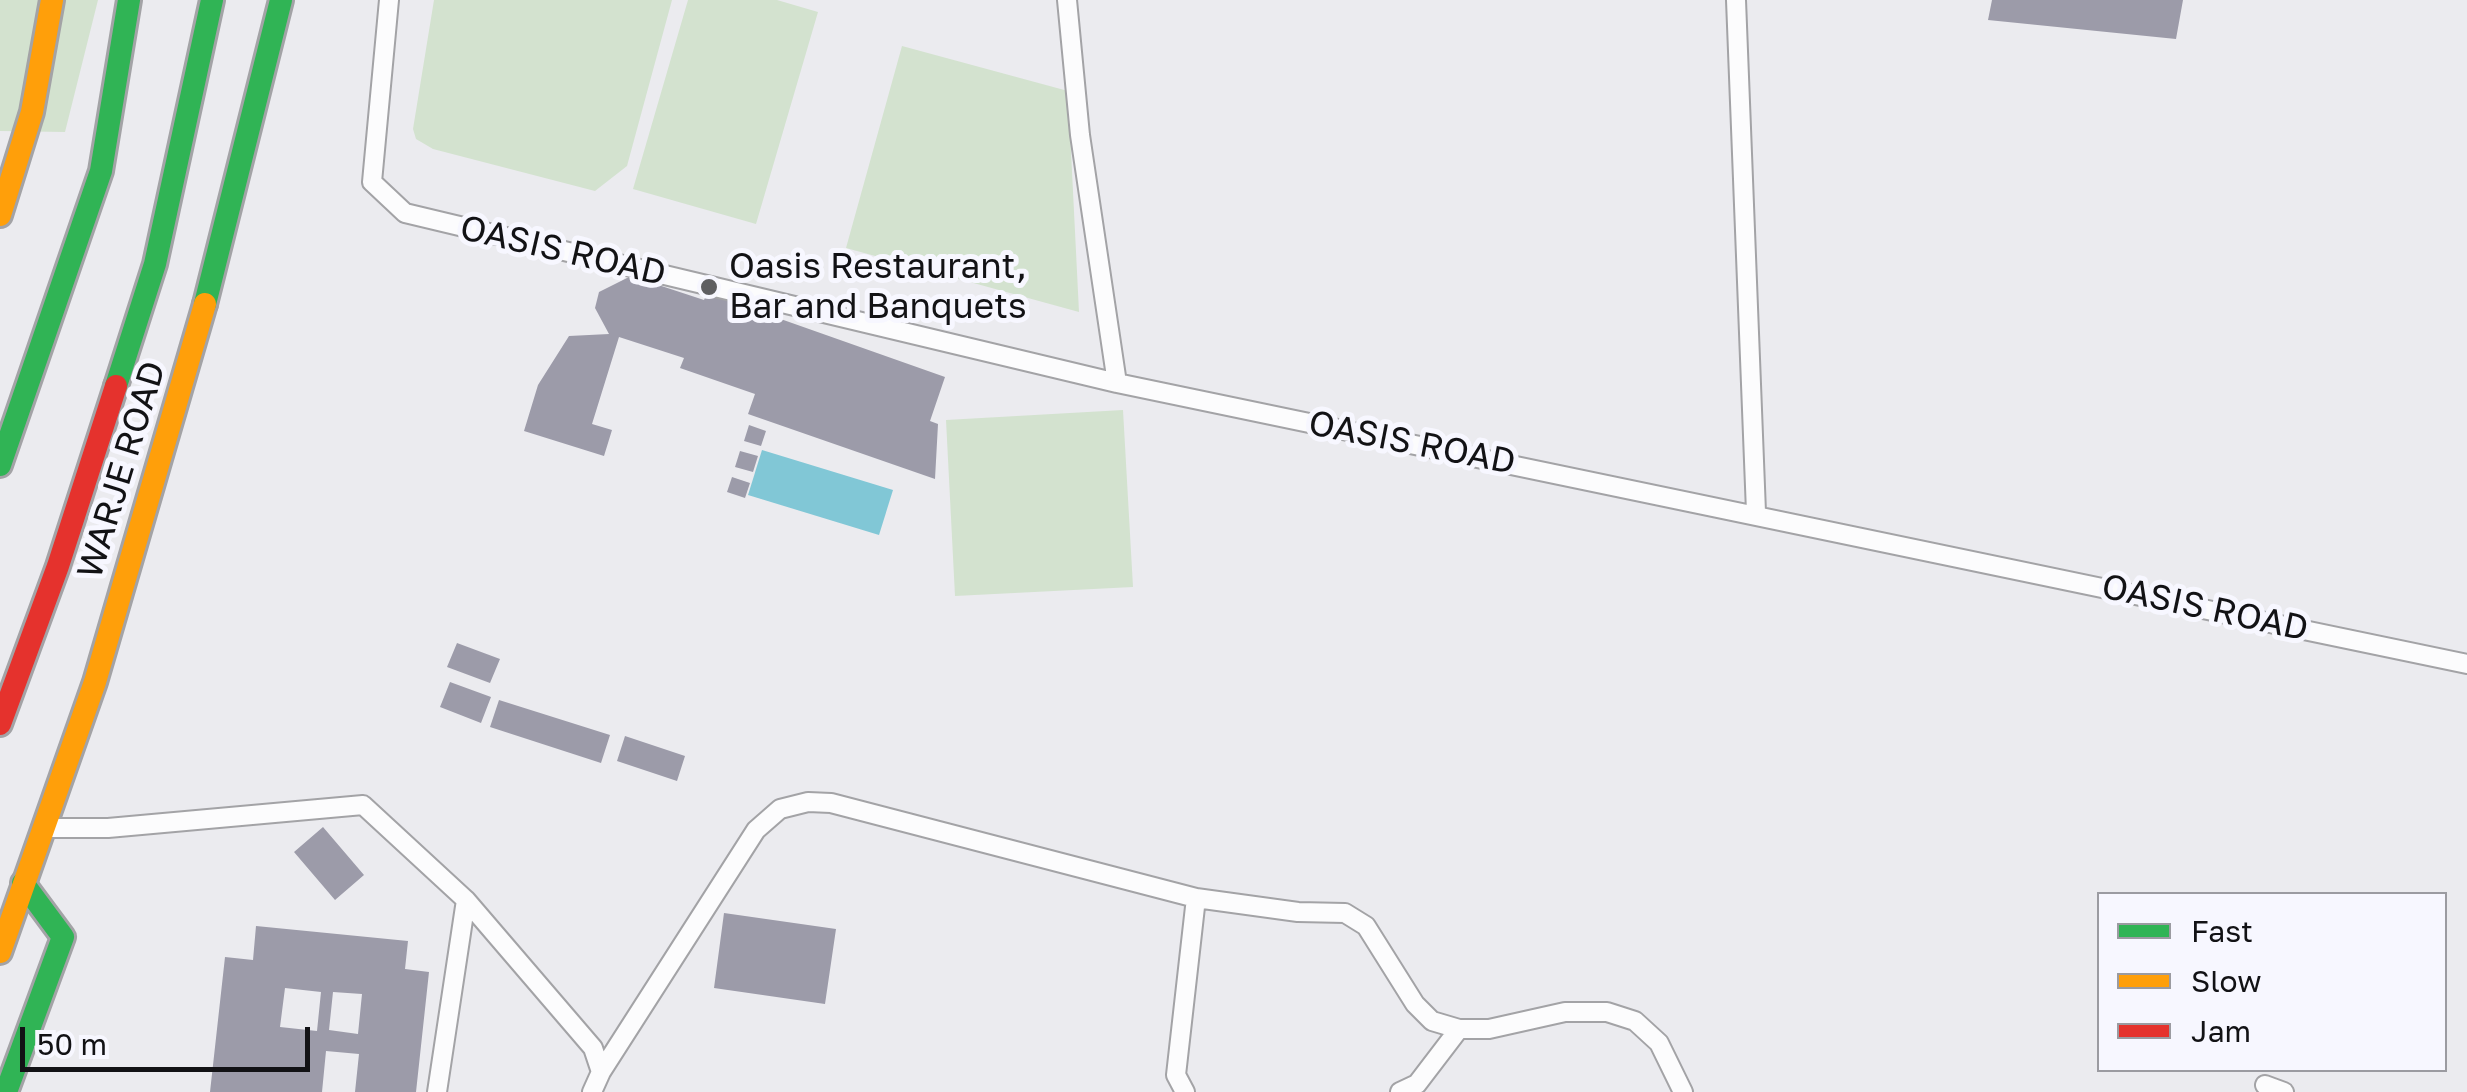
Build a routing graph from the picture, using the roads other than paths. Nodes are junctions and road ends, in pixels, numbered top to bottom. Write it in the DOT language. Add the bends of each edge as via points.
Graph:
graph roads {
  1 [pos="52,0"];
  2 [pos="129,0"];
  3 [pos="212,0"];
  4 [pos="281,0"];
  5 [pos="389,0"];
  6 [pos="1067,0"];
  7 [pos="1736,0"];
  8 [pos="0,215"];
  9 [pos="1117,383"];
  10 [pos="0,465"];
  11 [pos="1756,512"];
  12 [pos="2467,664"];
  13 [pos="0,724"];
  14 [pos="41,828"];
  15 [pos="23,884"];
  16 [pos="1196,898"];
  17 [pos="466,900"];
  18 [pos="0,952"];
  19 [pos="1459,1029"];
  20 [pos="601,1072"];
  21 [pos="2265,1084"];
  22 [pos="6,1092"];
  23 [pos="437,1092"];
  24 [pos="592,1092"];
  25 [pos="1185,1092"];
  26 [pos="1400,1092"];
  27 [pos="1683,1092"];
  28 [pos="2284,1092"];
  1 -- 8 [label="main road" via="32,112"];
  2 -- 10 [label="main road" via="100,171"];
  3 -- 13 [label="main road" via="155,264"];
  4 -- 14 [label="main road, WARJE ROAD" via="187,380 95,682"];
  5 -- 9 [label="lane, OASIS ROAD" via="372,182 405,213"];
  6 -- 9 [label="lane"];
  7 -- 11 [label="lane"];
  9 -- 11 [label="lane, OASIS ROAD"];
  11 -- 12 [label="lane, OASIS ROAD"];
  14 -- 15 [label="main road, WARJE ROAD"];
  14 -- 17 [label="lane" via="363,805"];
  15 -- 18 [label="main road, WARJE ROAD"];
  15 -- 22 [label="main road" via="63,937"];
  16 -- 19 [label="lane" via="1356,918 1415,1004 1432,1021"];
  16 -- 20 [label="lane" via="831,803 780,809 756,830"];
  16 -- 25 [label="lane" via="1176,1075"];
  17 -- 20 [label="lane" via="593,1048"];
  17 -- 23 [label="lane"];
  19 -- 26 [label="lane" via="1417,1084"];
  19 -- 27 [label="lane" via="1607,1012 1635,1021 1658,1043"];
  20 -- 24 [label="lane"];
  21 -- 28 [label="lane"];
}
